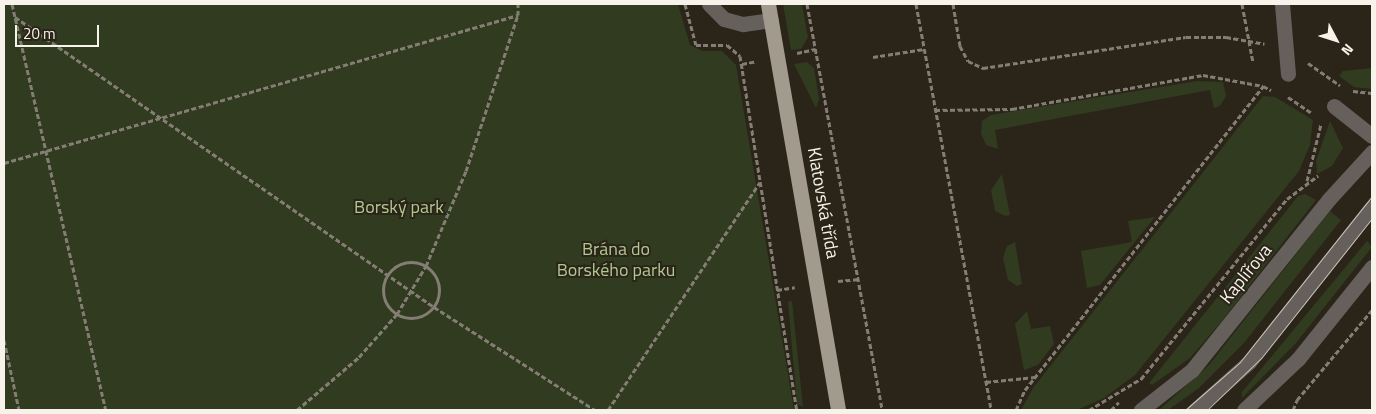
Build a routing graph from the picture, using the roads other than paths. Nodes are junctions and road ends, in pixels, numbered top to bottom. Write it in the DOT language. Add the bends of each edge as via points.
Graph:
graph roads {
  1 [pos="709,4"];
  2 [pos="768,4"];
  3 [pos="1282,4"];
  4 [pos="771,20"];
  5 [pos="1288,74"];
  6 [pos="1334,106"];
  7 [pos="1372,136"];
  8 [pos="1372,152"];
  9 [pos="1372,207"];
  10 [pos="1372,268"];
  11 [pos="838,410"];
  12 [pos="1141,410"];
  13 [pos="1194,410"];
  14 [pos="1244,410"];
  1 -- 4 [label="street" via="724,20 743,24"];
  2 -- 4 [label="main road, Klatovská třída"];
  3 -- 5 [label="street" via="1289,53"];
  4 -- 11 [label="main road, Klatovská třída"];
  6 -- 7 [label="street"];
  8 -- 12 [label="street, Kaplířova" via="1329,199 1192,370"];
  9 -- 13 [label="street" via="1249,362"];
  10 -- 14 [label="street" via="1298,359"];
}
